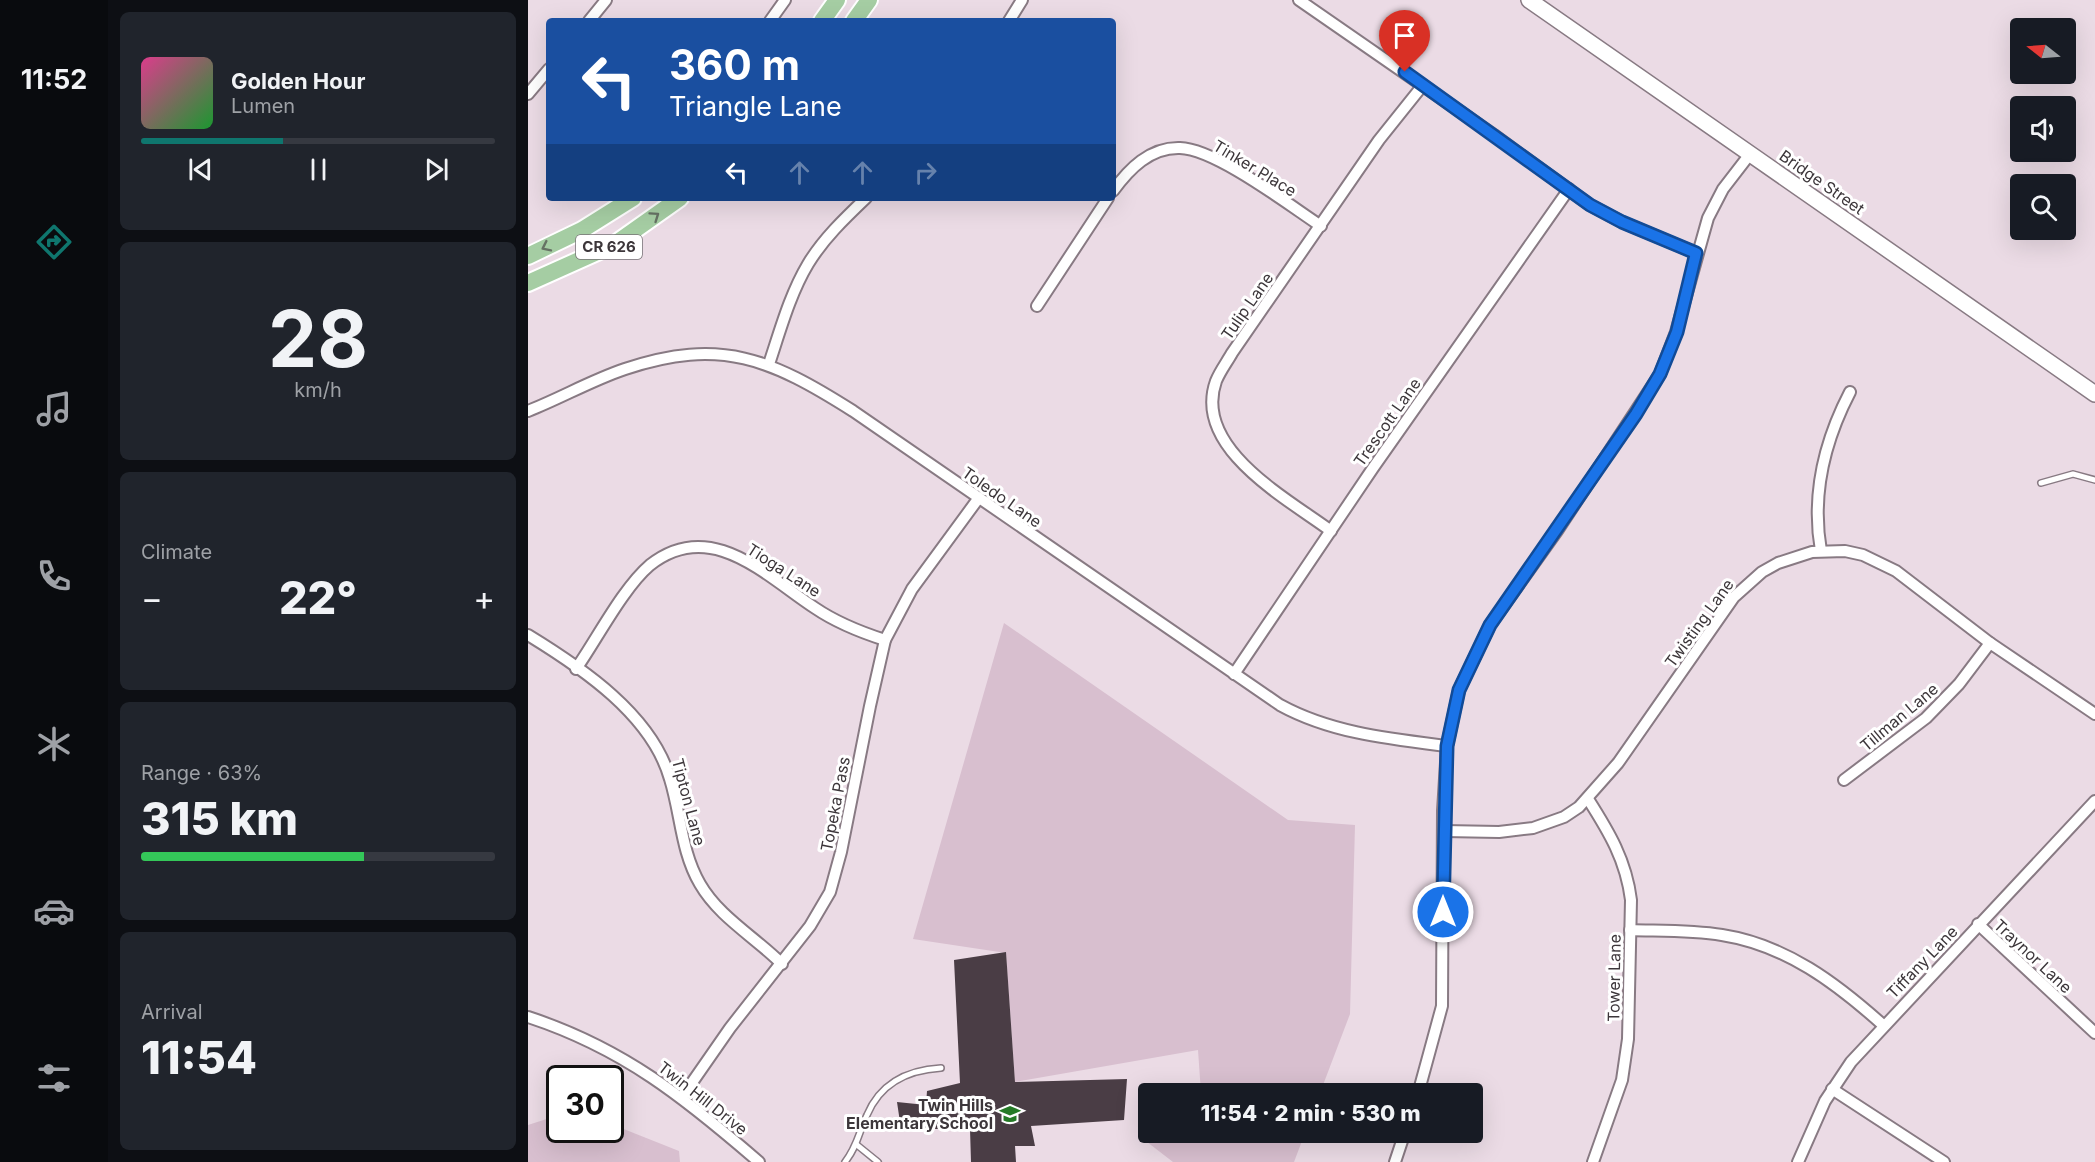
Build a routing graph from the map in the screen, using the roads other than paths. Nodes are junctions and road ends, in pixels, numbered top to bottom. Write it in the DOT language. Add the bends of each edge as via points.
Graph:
graph roads {
  1 [pos="606,0"];
  2 [pos="785,0"];
  3 [pos="837,0"];
  4 [pos="869,0"];
  5 [pos="1022,0"];
  6 [pos="1299,0"];
  7 [pos="1529,0"];
  8 [pos="591,18"];
  9 [pos="772,18"];
  10 [pos="824,18"];
  11 [pos="856,18"];
  12 [pos="1011,18"];
  13 [pos="546,73"];
  14 [pos="1423,85"];
  15 [pos="528,94"];
  16 [pos="1750,154"];
  17 [pos="1116,188"];
  18 [pos="1569,189"];
  19 [pos="628,201"];
  20 [pos="677,201"];
  21 [pos="863,201"];
  22 [pos="1106,201"];
  23 [pos="1321,226"];
  24 [pos="1696,253"];
  25 [pos="528,256"];
  26 [pos="529,283"];
  27 [pos="1037,306"];
  28 [pos="769,364"];
  29 [pos="1850,392"];
  30 [pos="2095,394"];
  31 [pos="528,411"];
  32 [pos="2095,480"];
  33 [pos="2041,483"];
  34 [pos="978,499"];
  35 [pos="1331,531"];
  36 [pos="1821,551"];
  37 [pos="528,635"];
  38 [pos="885,640"];
  39 [pos="1990,642"];
  40 [pos="576,669"];
  41 [pos="1234,674"];
  42 [pos="2095,714"];
  43 [pos="1447,746"];
  44 [pos="1844,780"];
  45 [pos="1588,799"];
  46 [pos="2095,801"];
  47 [pos="1444,831"];
  48 [pos="1978,924"];
  49 [pos="1630,930"];
  50 [pos="782,964"];
  51 [pos="528,1017"];
  52 [pos="1883,1025"];
  53 [pos="2095,1033"];
  54 [pos="941,1068"];
  55 [pos="1421,1083"];
  56 [pos="1832,1089"];
  57 [pos="682,1097"];
  58 [pos="1401,1143"];
  59 [pos="857,1145"];
  60 [pos="759,1162"];
  61 [pos="845,1162"];
  62 [pos="878,1162"];
  63 [pos="1395,1162"];
  64 [pos="1593,1162"];
  65 [pos="1798,1162"];
  66 [pos="1944,1162"];
  1 -- 8 [label="street"];
  2 -- 9 [label="street"];
  3 -- 10 [label="main road"];
  4 -- 11 [label="main road"];
  5 -- 12 [label="street"];
  6 -- 14 [label="street"];
  7 -- 16 [label="main road, Bridge Street"];
  13 -- 15 [label="street"];
  14 -- 18 [label="street"];
  14 -- 23 [label="street, Tulip Lane" via="1379,140"];
  16 -- 24 [label="street" via="1715,203"];
  16 -- 30 [label="main road, Bridge Street"];
  17 -- 23 [label="street, Tinker Place" via="1151,154 1181,148 1227,165"];
  18 -- 24 [label="street" via="1606,214"];
  18 -- 35 [label="street, Trescott Lane"];
  19 -- 25 [label="main road, CR 626, one-way" via="582,230"];
  26 -- 20 [label="main road, CR 626, one-way" via="615,244"];
  21 -- 28 [label="street" via="808,263"];
  22 -- 27 [label="street"];
  23 -- 35 [label="street, Tulip Lane" via="1232,353 1216,381 1213,397 1218,426 1232,452 1266,484"];
  24 -- 43 [label="street" via="1677,332 1660,374 1490,625 1459,690"];
  28 -- 31 [label="street, Toledo Lane" via="720,353 696,353 625,369"];
  28 -- 34 [label="street, Toledo Lane" via="853,411"];
  29 -- 36 [label="street" via="1819,478"];
  32 -- 33 [label="lane" via="2073,474"];
  34 -- 38 [label="street, Topeka Pass" via="912,589"];
  34 -- 41 [label="street, Toledo Lane"];
  35 -- 41 [label="street, Trescott Lane"];
  36 -- 39 [label="street, Twisting Lane" via="1845,550 1880,562"];
  36 -- 45 [label="street, Twisting Lane" via="1778,563 1747,583 1721,613 1637,736"];
  37 -- 40 [label="street, Tipton Lane"];
  38 -- 40 [label="street, Tioga Lane" via="840,622 724,550 693,546 650,566 619,604"];
  38 -- 50 [label="street, Topeka Pass" via="830,892"];
  39 -- 42 [label="street, Twisting Lane"];
  39 -- 44 [label="street, Tillman Lane" via="1959,684 1926,718"];
  40 -- 50 [label="street, Tipton Lane" via="621,702 657,746 671,780 687,856 701,886 728,917"];
  41 -- 43 [label="street, Toledo Lane" via="1280,705 1318,723"];
  43 -- 47 [label="street"];
  45 -- 47 [label="street, Twisting Lane" via="1564,817 1533,828"];
  45 -- 49 [label="street, Tower Lane" via="1612,836 1624,866"];
  46 -- 48 [label="street, Tiffany Lane"];
  47 -- 55 [label="street" via="1442,1006"];
  48 -- 52 [label="street, Tiffany Lane"];
  48 -- 53 [label="street, Traynor Lane"];
  49 -- 52 [label="street" via="1720,934 1770,948 1840,987"];
  49 -- 64 [label="street, Tower Lane" via="1628,1039 1623,1070"];
  50 -- 57 [label="street, Topeka Pass" via="730,1028"];
  51 -- 57 [label="street, Twin Hill Drive" via="614,1053"];
  52 -- 56 [label="street, Tiffany Lane"];
  54 -- 59 [label="lane" via="912,1073 878,1094"];
  56 -- 65 [label="street, Tiffany Lane"];
  56 -- 66 [label="street"];
  57 -- 60 [label="street, Twin Hill Drive"];
  58 -- 63 [label="street"];
  59 -- 61 [label="lane"];
  59 -- 62 [label="lane"];
}
